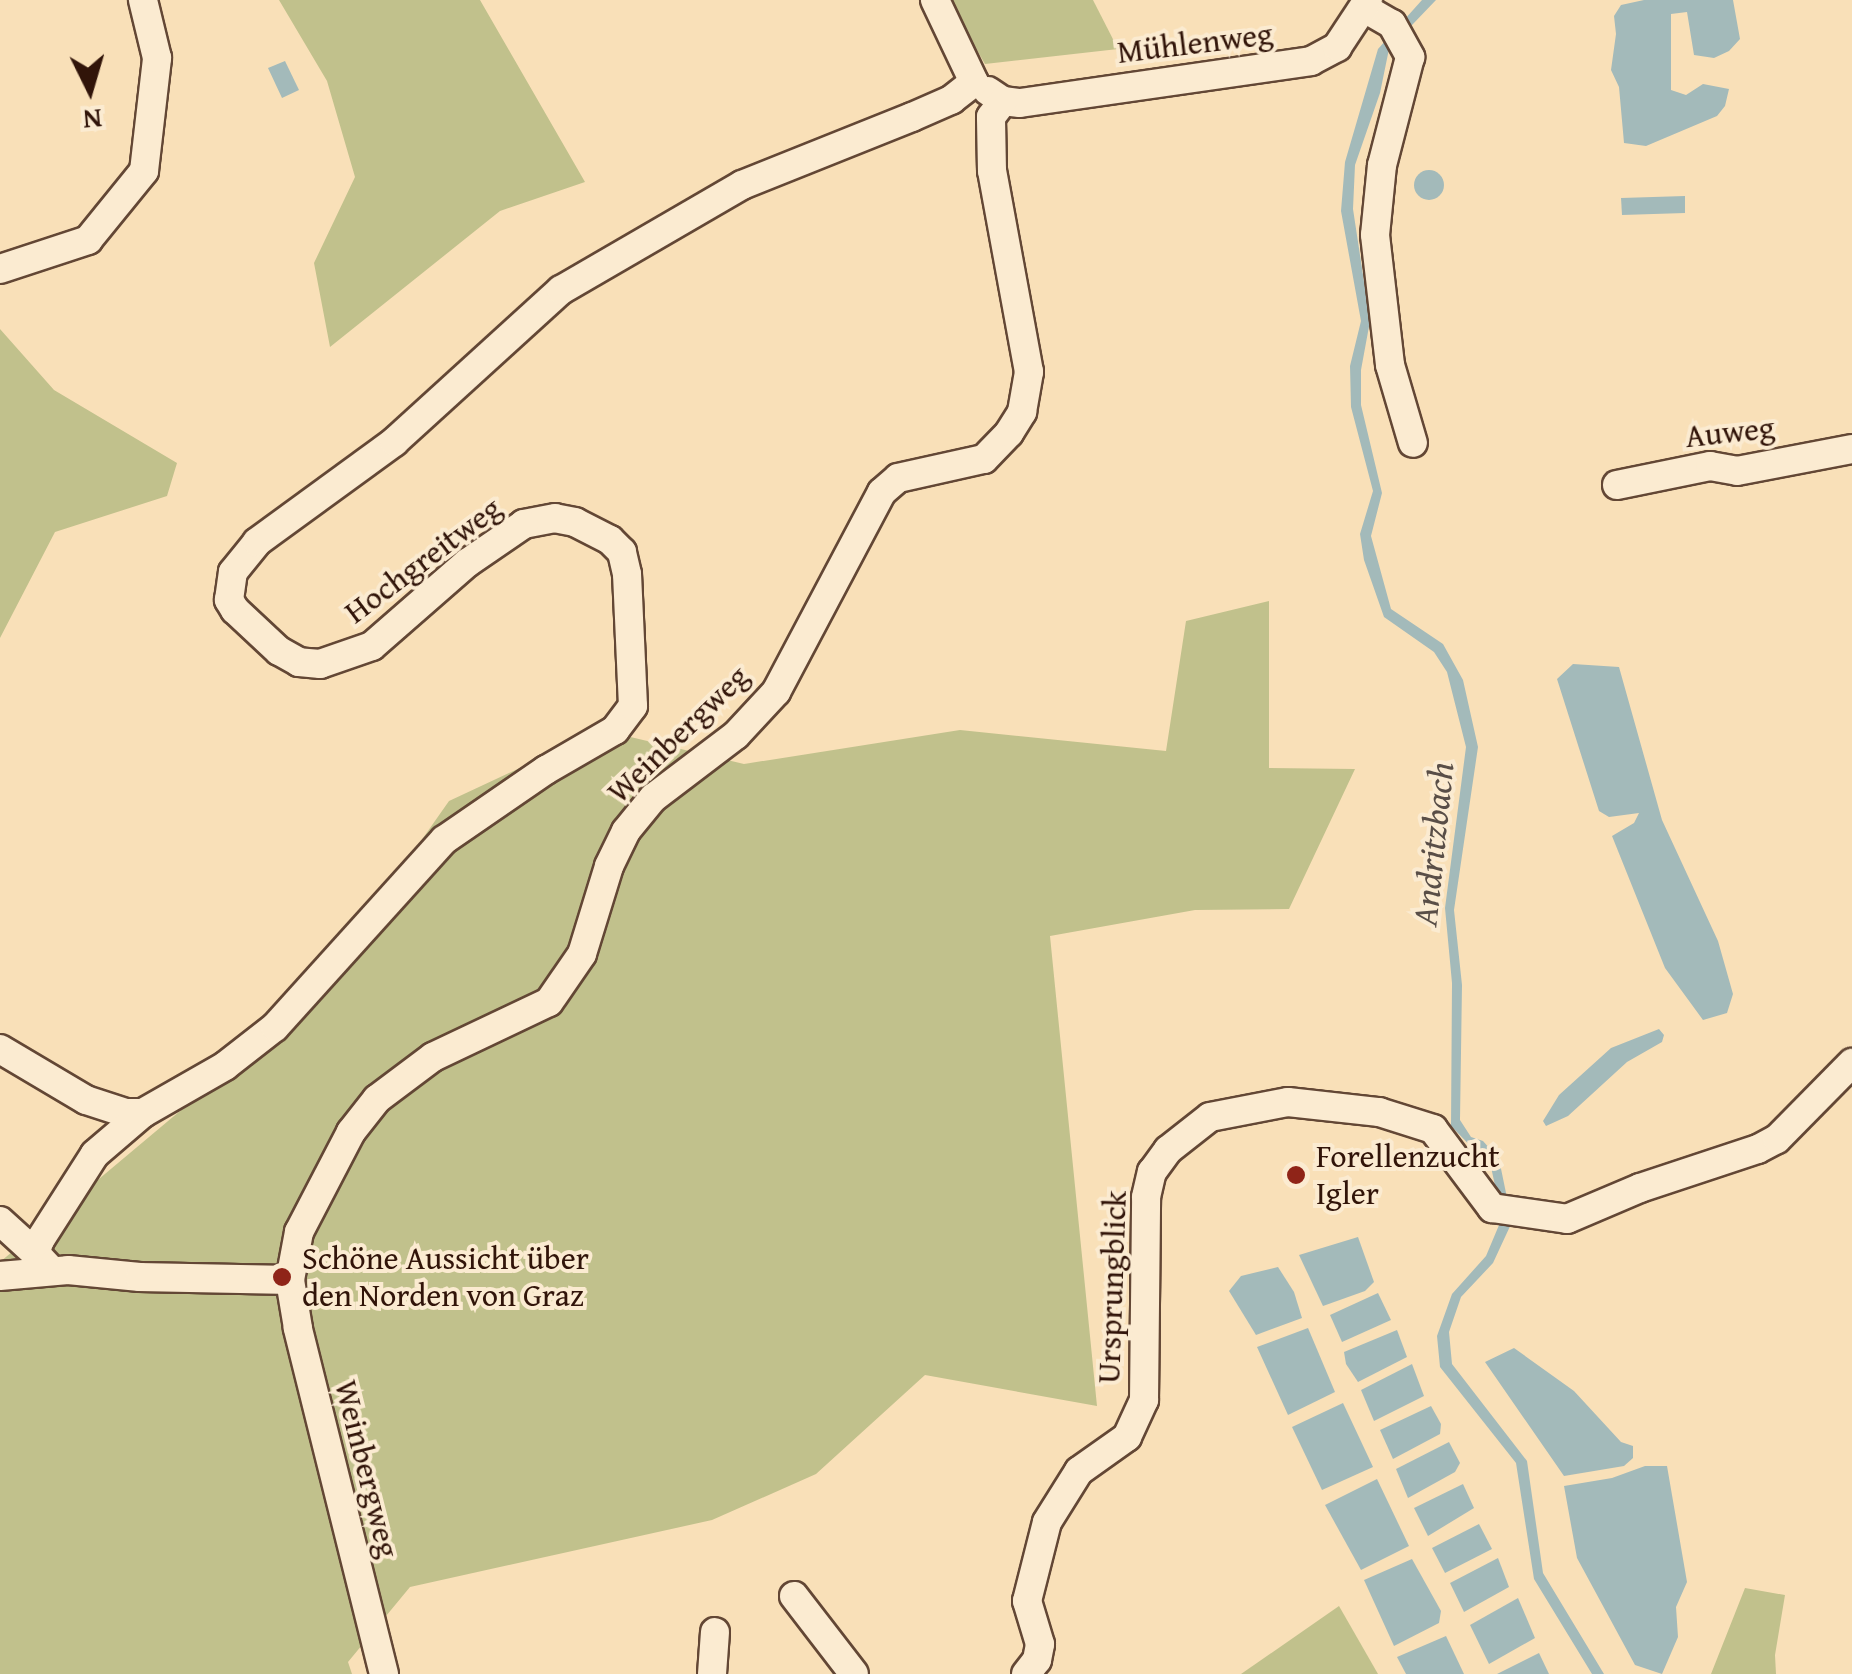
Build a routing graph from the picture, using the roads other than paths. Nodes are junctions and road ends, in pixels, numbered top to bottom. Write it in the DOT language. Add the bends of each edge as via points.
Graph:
graph roads {
  1 [pos="143,0"];
  2 [pos="934,0"];
  3 [pos="1366,4"];
  4 [pos="974,82"];
  5 [pos="1003,102"];
  6 [pos="0,269"];
  7 [pos="1414,443"];
  8 [pos="1852,450"];
  9 [pos="1616,485"];
  10 [pos="0,1050"];
  11 [pos="1850,1073"];
  12 [pos="143,1113"];
  13 [pos="0,1221"];
  14 [pos="43,1262"];
  15 [pos="0,1276"];
  16 [pos="290,1280"];
  17 [pos="794,1596"];
  18 [pos="715,1632"];
  19 [pos="384,1674"];
  20 [pos="712,1674"];
  21 [pos="854,1674"];
  22 [pos="1026,1674"];
  1 -- 6 [label="street" via="156,58 144,171 88,240"];
  2 -- 4 [label="street"];
  3 -- 5 [label="street, Mühlenweg" via="1337,47 1310,61"];
  3 -- 7 [label="street" via="1399,33 1408,72 1382,164 1376,235 1390,365"];
  4 -- 5 [label="street"];
  4 -- 12 [label="street, Hochgreitweg" via="951,100 742,185 561,290 394,442 242,557 230,587 235,610 279,650 320,664 372,646 467,563 524,524 575,522 622,552 634,644 633,706 616,730 444,840 275,1027 225,1066"];
  5 -- 16 [label="street, Weinbergweg" via="991,117 992,171 1029,372 1016,422 984,459 898,478 882,492 776,692 736,734 653,798 626,831 582,954 549,1002 432,1056 377,1099 307,1215"];
  8 -- 9 [label="street, Auweg" via="1737,472 1710,466"];
  10 -- 12 [label="street" via="86,1100"];
  11 -- 22 [label="street, Ursprungblick" via="1758,1150 1566,1219 1492,1208 1433,1130 1397,1118 1288,1102 1210,1117 1152,1172 1146,1196 1144,1400 1136,1422 1103,1458 1079,1471 1047,1522 1026,1601 1040,1644"];
  12 -- 14 [label="street, Hochgreitweg" via="96,1154"];
  13 -- 14 [label="street"];
  14 -- 15 [label="street"];
  14 -- 16 [label="street"];
  16 -- 19 [label="street, Weinbergweg" via="318,1421"];
  17 -- 21 [label="street"];
  18 -- 20 [label="street"];
}
